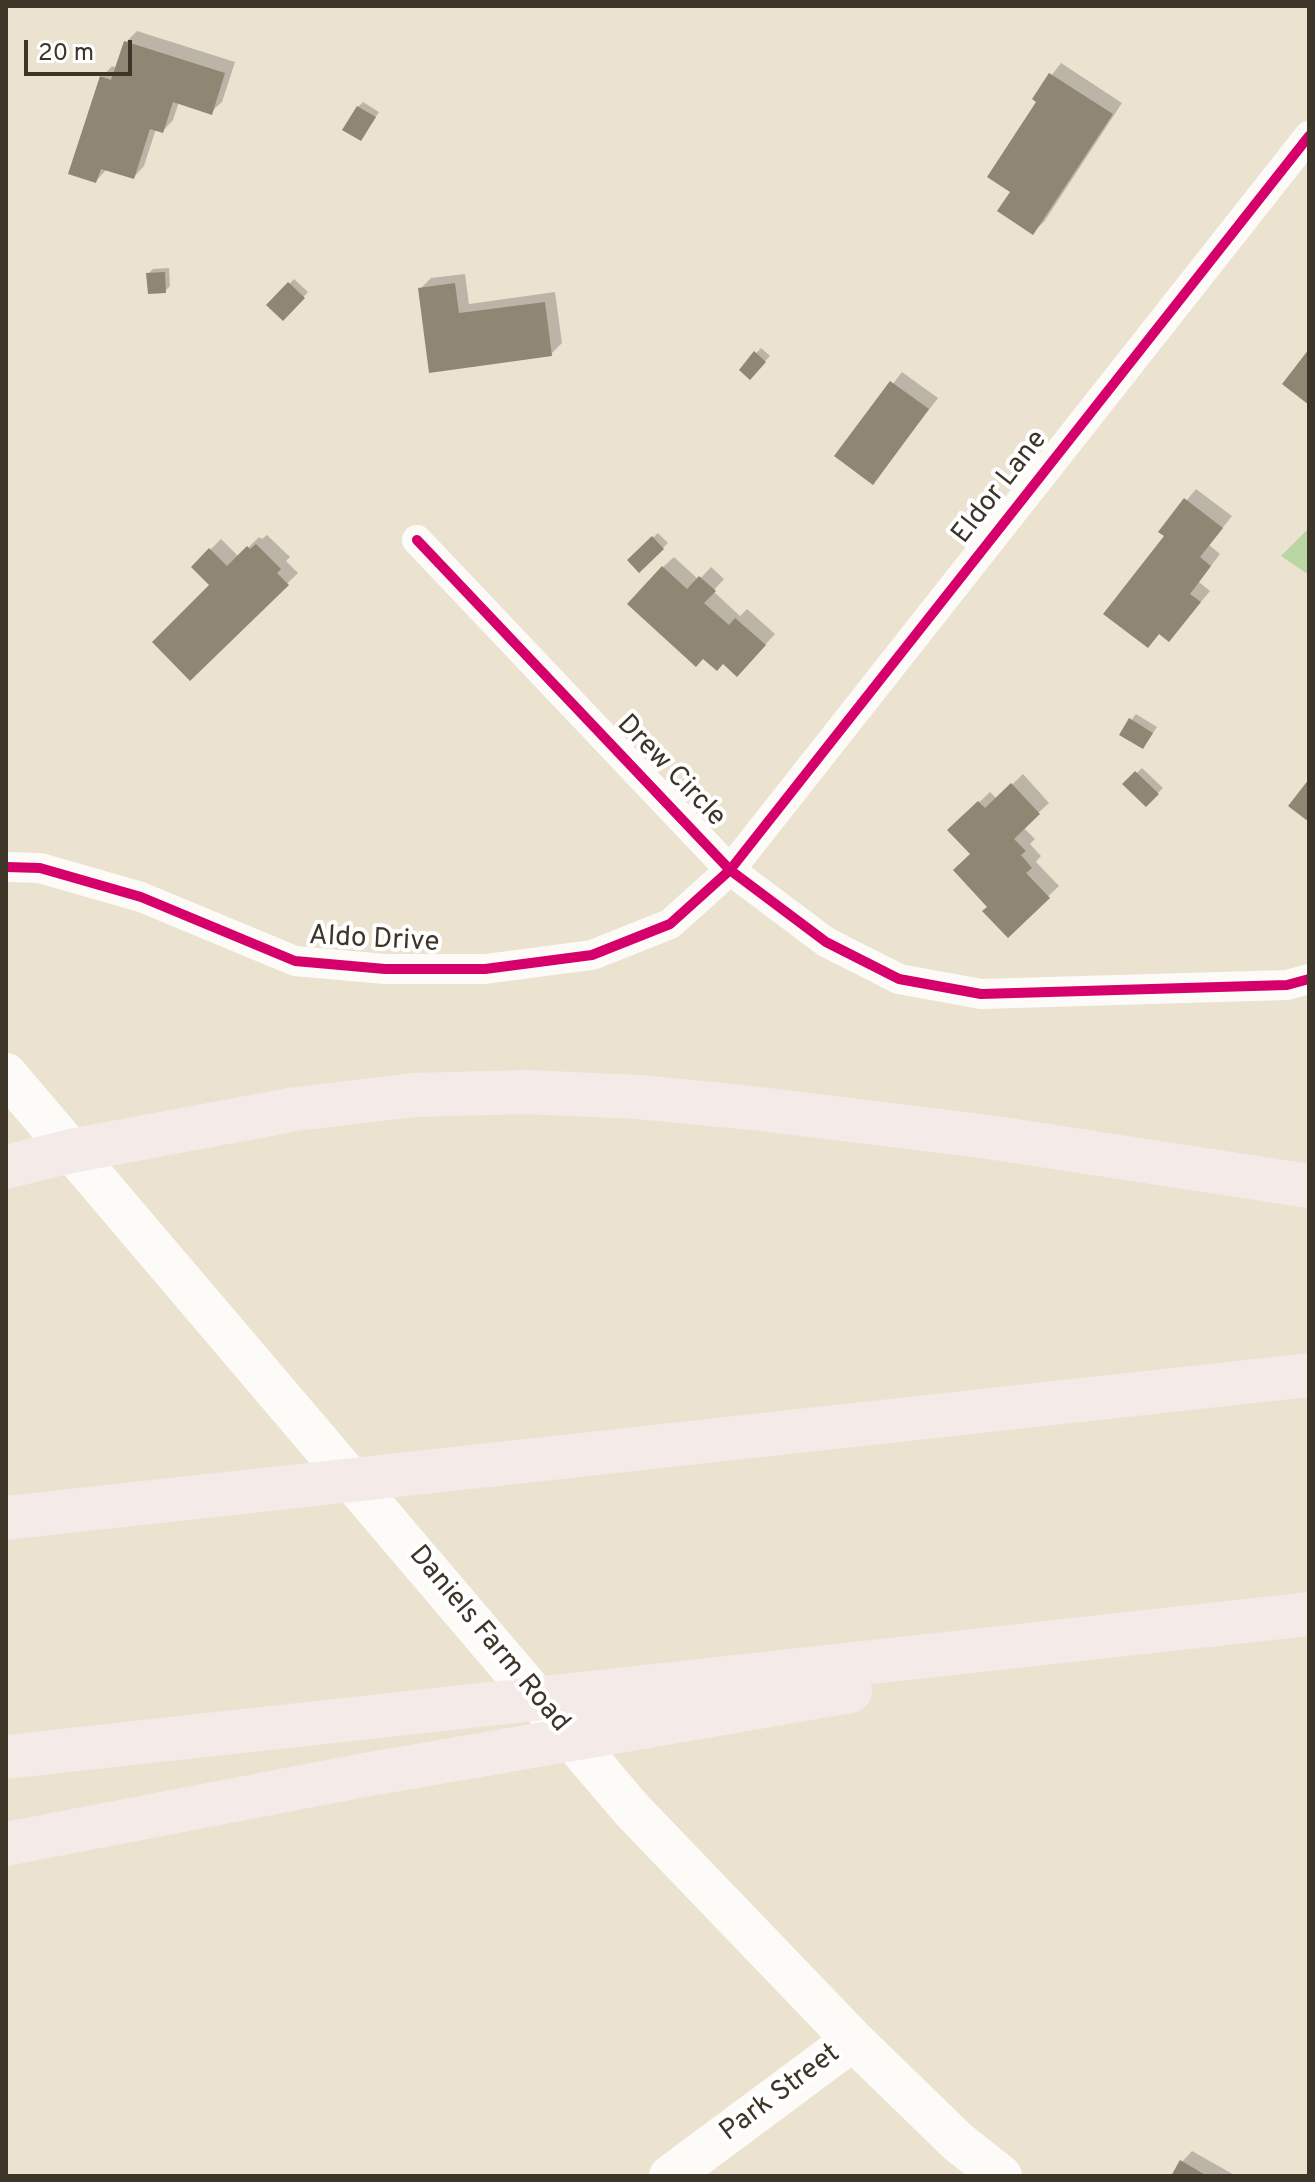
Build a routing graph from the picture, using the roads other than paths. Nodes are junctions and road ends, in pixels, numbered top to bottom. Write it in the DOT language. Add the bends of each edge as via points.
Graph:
graph roads {
  1 [pos="1309,136"];
  2 [pos="417,540"];
  3 [pos="6,867"];
  4 [pos="730,870"];
  5 [pos="1309,979"];
  6 [pos="6,1074"];
  7 [pos="71,1151"];
  8 [pos="6,1167"];
  9 [pos="1309,1186"];
  10 [pos="1309,1375"];
  11 [pos="6,1518"];
  12 [pos="1293,1616"];
  13 [pos="6,1757"];
  14 [pos="6,1844"];
  15 [pos="853,2040"];
  16 [pos="670,2176"];
  17 [pos="1001,2176"];
  1 -- 4 [label="street, Eldor Lane"];
  2 -- 4 [label="street, Drew Circle"];
  3 -- 4 [label="street, Aldo Drive" via="40,868 141,897 295,961 385,969 485,969 592,955 670,924"];
  4 -- 5 [label="street, Drew Circle" via="826,942 899,979 981,994 1287,985"];
  6 -- 7 [label="main road, Daniels Farm Road"];
  7 -- 8 [label="highway"];
  7 -- 9 [label="highway" via="357,1101 539,1092 695,1102 894,1125"];
  7 -- 15 [label="main road, Daniels Farm Road" via="632,1810"];
  10 -- 11 [label="highway"];
  12 -- 13 [label="highway"];
  12 -- 14 [label="highway" via="374,1773"];
  15 -- 16 [label="main road, Park Street"];
  15 -- 17 [label="main road, Daniels Farm Road" via="958,2142"];
}
